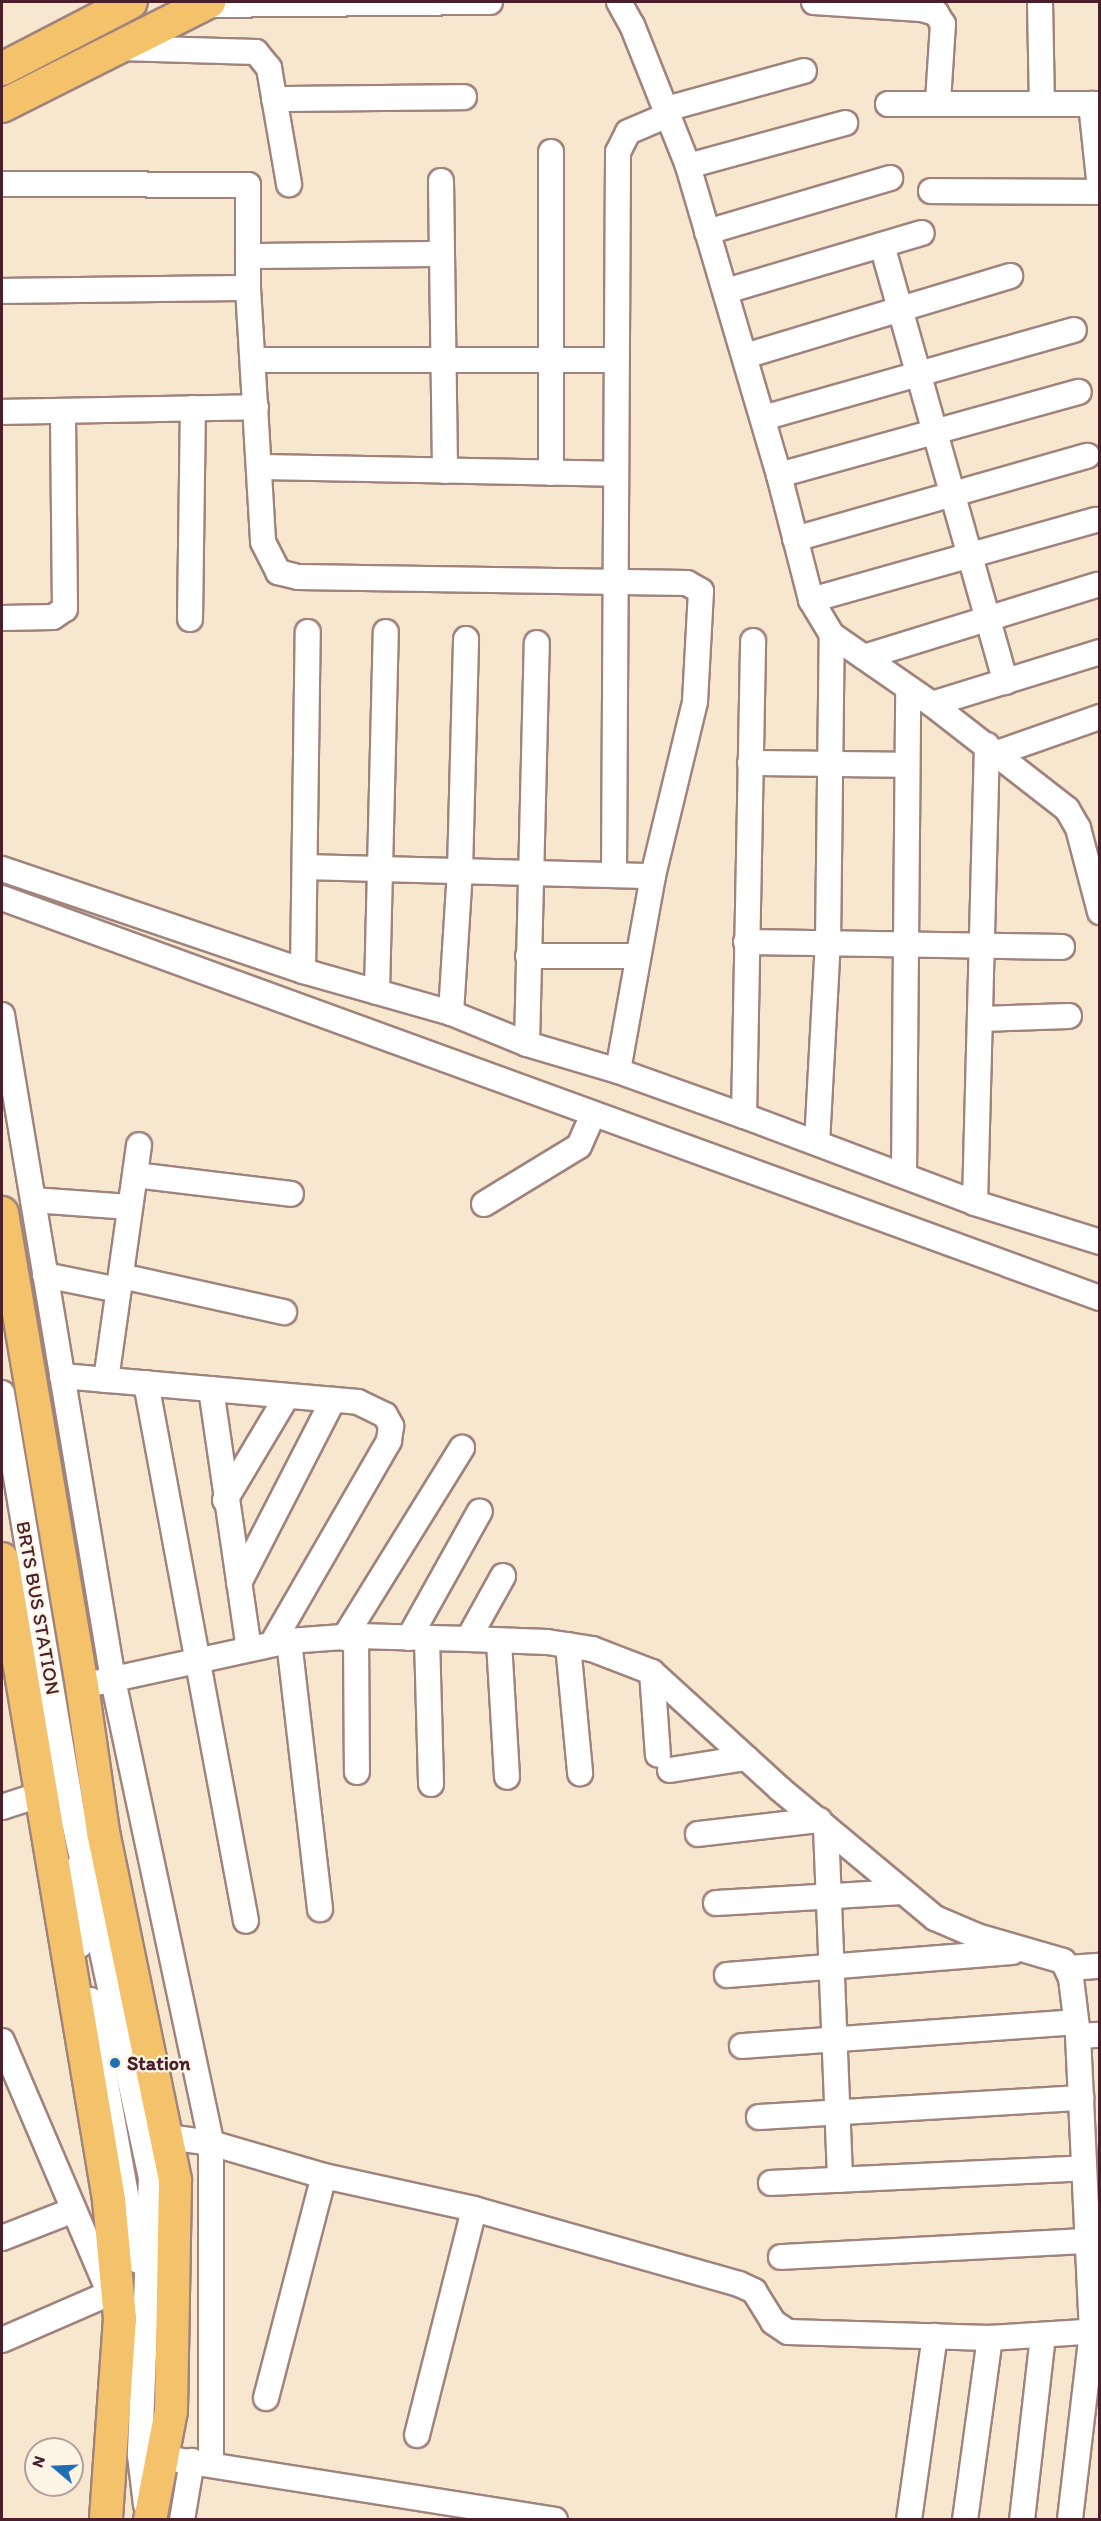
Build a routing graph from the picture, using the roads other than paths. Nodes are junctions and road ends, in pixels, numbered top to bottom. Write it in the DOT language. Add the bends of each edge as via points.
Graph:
graph roads {
  1 [pos="131,2"];
  2 [pos="490,2"];
  3 [pos="619,2"];
  4 [pos="814,2"];
  5 [pos="1040,2"];
  6 [pos="206,3"];
  7 [pos="120,48"];
  8 [pos="2,69"];
  9 [pos="804,71"];
  10 [pos="464,97"];
  11 [pos="274,99"];
  12 [pos="938,102"];
  13 [pos="1042,103"];
  14 [pos="888,104"];
  15 [pos="1095,104"];
  16 [pos="2,106"];
  17 [pos="667,112"];
  18 [pos="845,123"];
  19 [pos="551,152"];
  20 [pos="688,166"];
  21 [pos="890,178"];
  22 [pos="441,181"];
  23 [pos="2,184"];
  24 [pos="288,184"];
  25 [pos="1100,190"];
  26 [pos="931,191"];
  27 [pos="707,232"];
  28 [pos="922,234"];
  29 [pos="882,245"];
  30 [pos="442,254"];
  31 [pos="248,256"];
  32 [pos="1010,276"];
  33 [pos="248,288"];
  34 [pos="2,291"];
  35 [pos="726,291"];
  36 [pos="900,309"];
  37 [pos="1074,330"];
  38 [pos="745,356"];
  39 [pos="254,360"];
  40 [pos="615,360"];
  41 [pos="444,361"];
  42 [pos="550,361"];
  43 [pos="919,374"];
  44 [pos="1079,392"];
  45 [pos="256,407"];
  46 [pos="193,408"];
  47 [pos="63,411"];
  48 [pos="2,412"];
  49 [pos="763,418"];
  50 [pos="935,431"];
  51 [pos="1087,456"];
  52 [pos="261,467"];
  53 [pos="445,471"];
  54 [pos="550,472"];
  55 [pos="615,474"];
  56 [pos="779,475"];
  57 [pos="953,494"];
  58 [pos="1096,520"];
  59 [pos="795,539"];
  60 [pos="970,555"];
  61 [pos="615,585"];
  62 [pos="1097,585"];
  63 [pos="811,600"];
  64 [pos="2,618"];
  65 [pos="190,619"];
  66 [pos="988,619"];
  67 [pos="308,632"];
  68 [pos="386,632"];
  69 [pos="832,635"];
  70 [pos="466,639"];
  71 [pos="753,641"];
  72 [pos="537,643"];
  73 [pos="1100,652"];
  74 [pos="864,657"];
  75 [pos="1006,682"];
  76 [pos="908,688"];
  77 [pos="933,704"];
  78 [pos="1100,717"];
  79 [pos="992,749"];
  80 [pos="750,763"];
  81 [pos="830,765"];
  82 [pos="907,765"];
  83 [pos="306,867"];
  84 [pos="2,869"];
  85 [pos="383,870"];
  86 [pos="460,872"];
  87 [pos="531,873"];
  88 [pos="614,875"];
  89 [pos="1096,875"];
  90 [pos="653,876"];
  91 [pos="2,898"];
  92 [pos="1100,912"];
  93 [pos="746,942"];
  94 [pos="828,944"];
  95 [pos="905,945"];
  96 [pos="982,946"];
  97 [pos="1062,947"];
  98 [pos="528,956"];
  99 [pos="638,956"];
  100 [pos="303,971"];
  101 [pos="377,992"];
  102 [pos="451,1013"];
  103 [pos="2,1015"];
  104 [pos="1069,1016"];
  105 [pos="981,1019"];
  106 [pos="527,1044"];
  107 [pos="618,1071"];
  108 [pos="593,1114"];
  109 [pos="744,1116"];
  110 [pos="817,1143"];
  111 [pos="139,1145"];
  112 [pos="904,1175"];
  113 [pos="135,1176"];
  114 [pos="291,1194"];
  115 [pos="33,1200"];
  116 [pos="975,1203"];
  117 [pos="484,1204"];
  118 [pos="130,1207"];
  119 [pos="2,1213"];
  120 [pos="1100,1242"];
  121 [pos="45,1275"];
  122 [pos="120,1283"];
  123 [pos="1100,1298"];
  124 [pos="284,1312"];
  125 [pos="62,1376"];
  126 [pos="106,1380"];
  127 [pos="146,1383"];
  128 [pos="211,1389"];
  129 [pos="2,1393"];
  130 [pos="287,1396"];
  131 [pos="333,1400"];
  132 [pos="462,1448"];
  133 [pos="225,1500"];
  134 [pos="480,1511"];
  135 [pos="2,1559"];
  136 [pos="503,1576"];
  137 [pos="238,1583"];
  138 [pos="350,1637"];
  139 [pos="418,1638"];
  140 [pos="468,1639"];
  141 [pos="499,1642"];
  142 [pos="270,1645"];
  143 [pos="568,1646"];
  144 [pos="197,1661"];
  145 [pos="652,1672"];
  146 [pos="113,1680"];
  147 [pos="82,1686"];
  148 [pos="746,1758"];
  149 [pos="357,1772"];
  150 [pos="580,1773"];
  151 [pos="507,1777"];
  152 [pos="431,1784"];
  153 [pos="42,1794"];
  154 [pos="2,1807"];
  155 [pos="823,1824"];
  156 [pos="698,1834"];
  157 [pos="903,1892"];
  158 [pos="829,1896"];
  159 [pos="716,1903"];
  160 [pos="320,1909"];
  161 [pos="246,1921"];
  162 [pos="1029,1950"];
  163 [pos="1100,1966"];
  164 [pos="1068,1968"];
  165 [pos="832,1969"];
  166 [pos="728,1975"];
  167 [pos="1085,2031"];
  168 [pos="835,2039"];
  169 [pos="2,2041"];
  170 [pos="742,2046"];
  171 [pos="1087,2106"];
  172 [pos="837,2110"];
  173 [pos="759,2117"];
  174 [pos="168,2137"];
  175 [pos="211,2143"];
  176 [pos="324,2176"];
  177 [pos="1089,2177"];
  178 [pos="840,2180"];
  179 [pos="771,2183"];
  180 [pos="474,2209"];
  181 [pos="74,2210"];
  182 [pos="2,2238"];
  183 [pos="1092,2250"];
  184 [pos="781,2257"];
  185 [pos="115,2306"];
  186 [pos="1096,2332"];
  187 [pos="935,2336"];
  188 [pos="1043,2336"];
  189 [pos="990,2338"];
  190 [pos="2,2340"];
  191 [pos="266,2398"];
  192 [pos="417,2435"];
  193 [pos="109,2452"];
  194 [pos="176,2459"];
  195 [pos="107,2520"];
  196 [pos="149,2520"];
  197 [pos="182,2520"];
  198 [pos="555,2520"];
  199 [pos="909,2520"];
  200 [pos="965,2520"];
  201 [pos="1022,2520"];
  202 [pos="1070,2520"];
  1 -- 8 [label="main road"];
  2 -- 6 [label="street"];
  3 -- 17 [label="street"];
  4 -- 12 [label="street" via="936,13 943,24"];
  5 -- 13 [label="street"];
  6 -- 7 [label="main road"];
  7 -- 11 [label="street" via="256,52 269,68"];
  7 -- 16 [label="main road"];
  9 -- 17 [label="street"];
  10 -- 11 [label="street"];
  11 -- 24 [label="street"];
  12 -- 13 [label="street"];
  12 -- 14 [label="street"];
  13 -- 15 [label="street"];
  15 -- 25 [label="street"];
  17 -- 20 [label="street"];
  17 -- 40 [label="street" via="628,132 620,143"];
  18 -- 20 [label="street"];
  19 -- 42 [label="street"];
  20 -- 27 [label="street"];
  21 -- 27 [label="street"];
  22 -- 30 [label="street"];
  23 -- 31 [label="street" via="242,182 250,191"];
  25 -- 26 [label="street"];
  27 -- 35 [label="street"];
  28 -- 29 [label="street"];
  29 -- 35 [label="street"];
  29 -- 36 [label="street"];
  30 -- 31 [label="street"];
  30 -- 41 [label="street"];
  31 -- 33 [label="street"];
  32 -- 36 [label="street"];
  33 -- 34 [label="street"];
  33 -- 39 [label="street"];
  35 -- 38 [label="street"];
  36 -- 38 [label="street"];
  36 -- 43 [label="street"];
  37 -- 43 [label="street"];
  38 -- 49 [label="street"];
  39 -- 41 [label="street"];
  39 -- 45 [label="street"];
  40 -- 42 [label="street"];
  40 -- 55 [label="street"];
  41 -- 42 [label="street"];
  41 -- 53 [label="street"];
  42 -- 54 [label="street"];
  43 -- 49 [label="street"];
  43 -- 50 [label="street"];
  44 -- 50 [label="street"];
  45 -- 46 [label="street"];
  45 -- 52 [label="street"];
  46 -- 47 [label="street"];
  46 -- 65 [label="street"];
  47 -- 48 [label="street"];
  47 -- 64 [label="street" via="65,609 53,617"];
  49 -- 56 [label="street"];
  50 -- 56 [label="street"];
  50 -- 57 [label="street"];
  51 -- 57 [label="street"];
  52 -- 53 [label="street"];
  52 -- 61 [label="street" via="263,542 271,563 287,576"];
  53 -- 54 [label="street"];
  54 -- 55 [label="street"];
  55 -- 61 [label="street"];
  56 -- 59 [label="street"];
  57 -- 59 [label="street"];
  57 -- 60 [label="street"];
  58 -- 60 [label="street"];
  59 -- 63 [label="street"];
  60 -- 63 [label="street"];
  60 -- 66 [label="street"];
  61 -- 88 [label="street"];
  61 -- 90 [label="street" via="687,583 697,587 702,596 695,702"];
  62 -- 66 [label="street"];
  63 -- 69 [label="street"];
  66 -- 74 [label="street"];
  66 -- 75 [label="street"];
  67 -- 83 [label="street"];
  68 -- 85 [label="street"];
  69 -- 74 [label="street"];
  69 -- 81 [label="street"];
  70 -- 86 [label="street"];
  71 -- 80 [label="street"];
  72 -- 87 [label="street"];
  73 -- 75 [label="street"];
  74 -- 76 [label="street"];
  75 -- 77 [label="street"];
  76 -- 77 [label="street"];
  76 -- 82 [label="street"];
  77 -- 79 [label="street"];
  78 -- 79 [label="street"];
  79 -- 89 [label="street" via="1074,819"];
  79 -- 96 [label="street"];
  80 -- 81 [label="street"];
  80 -- 93 [label="street"];
  81 -- 82 [label="street"];
  81 -- 94 [label="street"];
  82 -- 95 [label="street"];
  83 -- 85 [label="street"];
  83 -- 100 [label="street"];
  84 -- 100 [label="street"];
  85 -- 86 [label="street"];
  85 -- 101 [label="street"];
  86 -- 87 [label="street"];
  86 -- 102 [label="street"];
  87 -- 88 [label="street"];
  87 -- 98 [label="street"];
  88 -- 90 [label="street"];
  89 -- 92 [label="street"];
  90 -- 99 [label="street"];
  91 -- 108 [label="street"];
  93 -- 94 [label="street"];
  93 -- 109 [label="street"];
  94 -- 95 [label="street"];
  94 -- 110 [label="street"];
  95 -- 96 [label="street"];
  95 -- 112 [label="street"];
  96 -- 97 [label="street"];
  96 -- 105 [label="street"];
  98 -- 99 [label="street"];
  98 -- 106 [label="street"];
  99 -- 107 [label="street"];
  100 -- 101 [label="street"];
  101 -- 102 [label="street"];
  102 -- 106 [label="street"];
  103 -- 115 [label="street"];
  104 -- 105 [label="street"];
  105 -- 116 [label="street"];
  106 -- 107 [label="street"];
  107 -- 109 [label="street"];
  108 -- 117 [label="street" via="579,1146"];
  108 -- 123 [label="street"];
  109 -- 110 [label="street"];
  110 -- 112 [label="street"];
  111 -- 113 [label="street"];
  112 -- 116 [label="street"];
  113 -- 114 [label="street"];
  113 -- 118 [label="street"];
  115 -- 118 [label="street"];
  115 -- 121 [label="street"];
  116 -- 120 [label="street"];
  118 -- 122 [label="street"];
  119 -- 147 [label="main road"];
  121 -- 122 [label="street"];
  121 -- 125 [label="street"];
  122 -- 124 [label="street"];
  122 -- 126 [label="street"];
  125 -- 126 [label="street"];
  125 -- 146 [label="street"];
  126 -- 127 [label="street"];
  127 -- 128 [label="street"];
  127 -- 144 [label="street"];
  128 -- 130 [label="street"];
  128 -- 133 [label="street"];
  129 -- 194 [label="street, BRTS BUS STATION" via="74,1822 78,1933 127,2185 148,2331"];
  130 -- 131 [label="street"];
  130 -- 133 [label="street"];
  131 -- 137 [label="street"];
  131 -- 142 [label="street" via="358,1402 385,1415 391,1426 389,1441"];
  132 -- 138 [label="street"];
  133 -- 137 [label="street"];
  134 -- 139 [label="street"];
  135 -- 153 [label="main road"];
  136 -- 140 [label="street"];
  137 -- 142 [label="street"];
  138 -- 139 [label="street"];
  138 -- 142 [label="street"];
  138 -- 149 [label="street"];
  139 -- 140 [label="street"];
  139 -- 152 [label="street"];
  140 -- 141 [label="street"];
  141 -- 143 [label="street"];
  141 -- 151 [label="street"];
  142 -- 144 [label="street"];
  142 -- 160 [label="street"];
  143 -- 145 [label="street" via="592,1649"];
  143 -- 150 [label="street"];
  144 -- 146 [label="street"];
  144 -- 161 [label="street"];
  145 -- 148 [label="street"];
  145 -- 148 [label="street" via="664,1762"];
  146 -- 147 [label="street"];
  146 -- 175 [label="street"];
  147 -- 174 [label="main road" via="103,1832"];
  148 -- 155 [label="street"];
  153 -- 154 [label="street"];
  153 -- 185 [label="main road" via="109,2200"];
  155 -- 156 [label="street"];
  155 -- 157 [label="street"];
  155 -- 158 [label="street"];
  157 -- 158 [label="street"];
  157 -- 162 [label="street" via="946,1924"];
  158 -- 159 [label="street"];
  158 -- 165 [label="street"];
  162 -- 164 [label="street" via="1054,1957"];
  162 -- 165 [label="street"];
  163 -- 164 [label="street"];
  164 -- 167 [label="street"];
  165 -- 166 [label="street"];
  165 -- 168 [label="street"];
  167 -- 168 [label="street"];
  167 -- 171 [label="street"];
  168 -- 170 [label="street"];
  168 -- 172 [label="street"];
  169 -- 181 [label="street"];
  171 -- 172 [label="street"];
  171 -- 177 [label="street"];
  172 -- 173 [label="street"];
  172 -- 178 [label="street"];
  174 -- 175 [label="street"];
  174 -- 194 [label="main road" via="175,2181 171,2411"];
  175 -- 176 [label="street"];
  175 -- 194 [label="street"];
  176 -- 180 [label="street"];
  176 -- 191 [label="street"];
  177 -- 178 [label="street"];
  177 -- 183 [label="street"];
  178 -- 179 [label="street"];
  180 -- 187 [label="street" via="747,2287 773,2322 788,2332"];
  180 -- 192 [label="street"];
  181 -- 182 [label="street"];
  181 -- 185 [label="street"];
  183 -- 184 [label="street"];
  183 -- 186 [label="street"];
  185 -- 190 [label="street"];
  185 -- 193 [label="main road"];
  186 -- 188 [label="street"];
  186 -- 202 [label="street"];
  187 -- 189 [label="street"];
  187 -- 199 [label="street"];
  188 -- 189 [label="street"];
  188 -- 201 [label="street"];
  189 -- 200 [label="street"];
  193 -- 194 [label="street"];
  193 -- 195 [label="main road"];
  194 -- 195 [label="street"];
  194 -- 196 [label="main road"];
  194 -- 197 [label="street"];
  194 -- 198 [label="street"];
}
